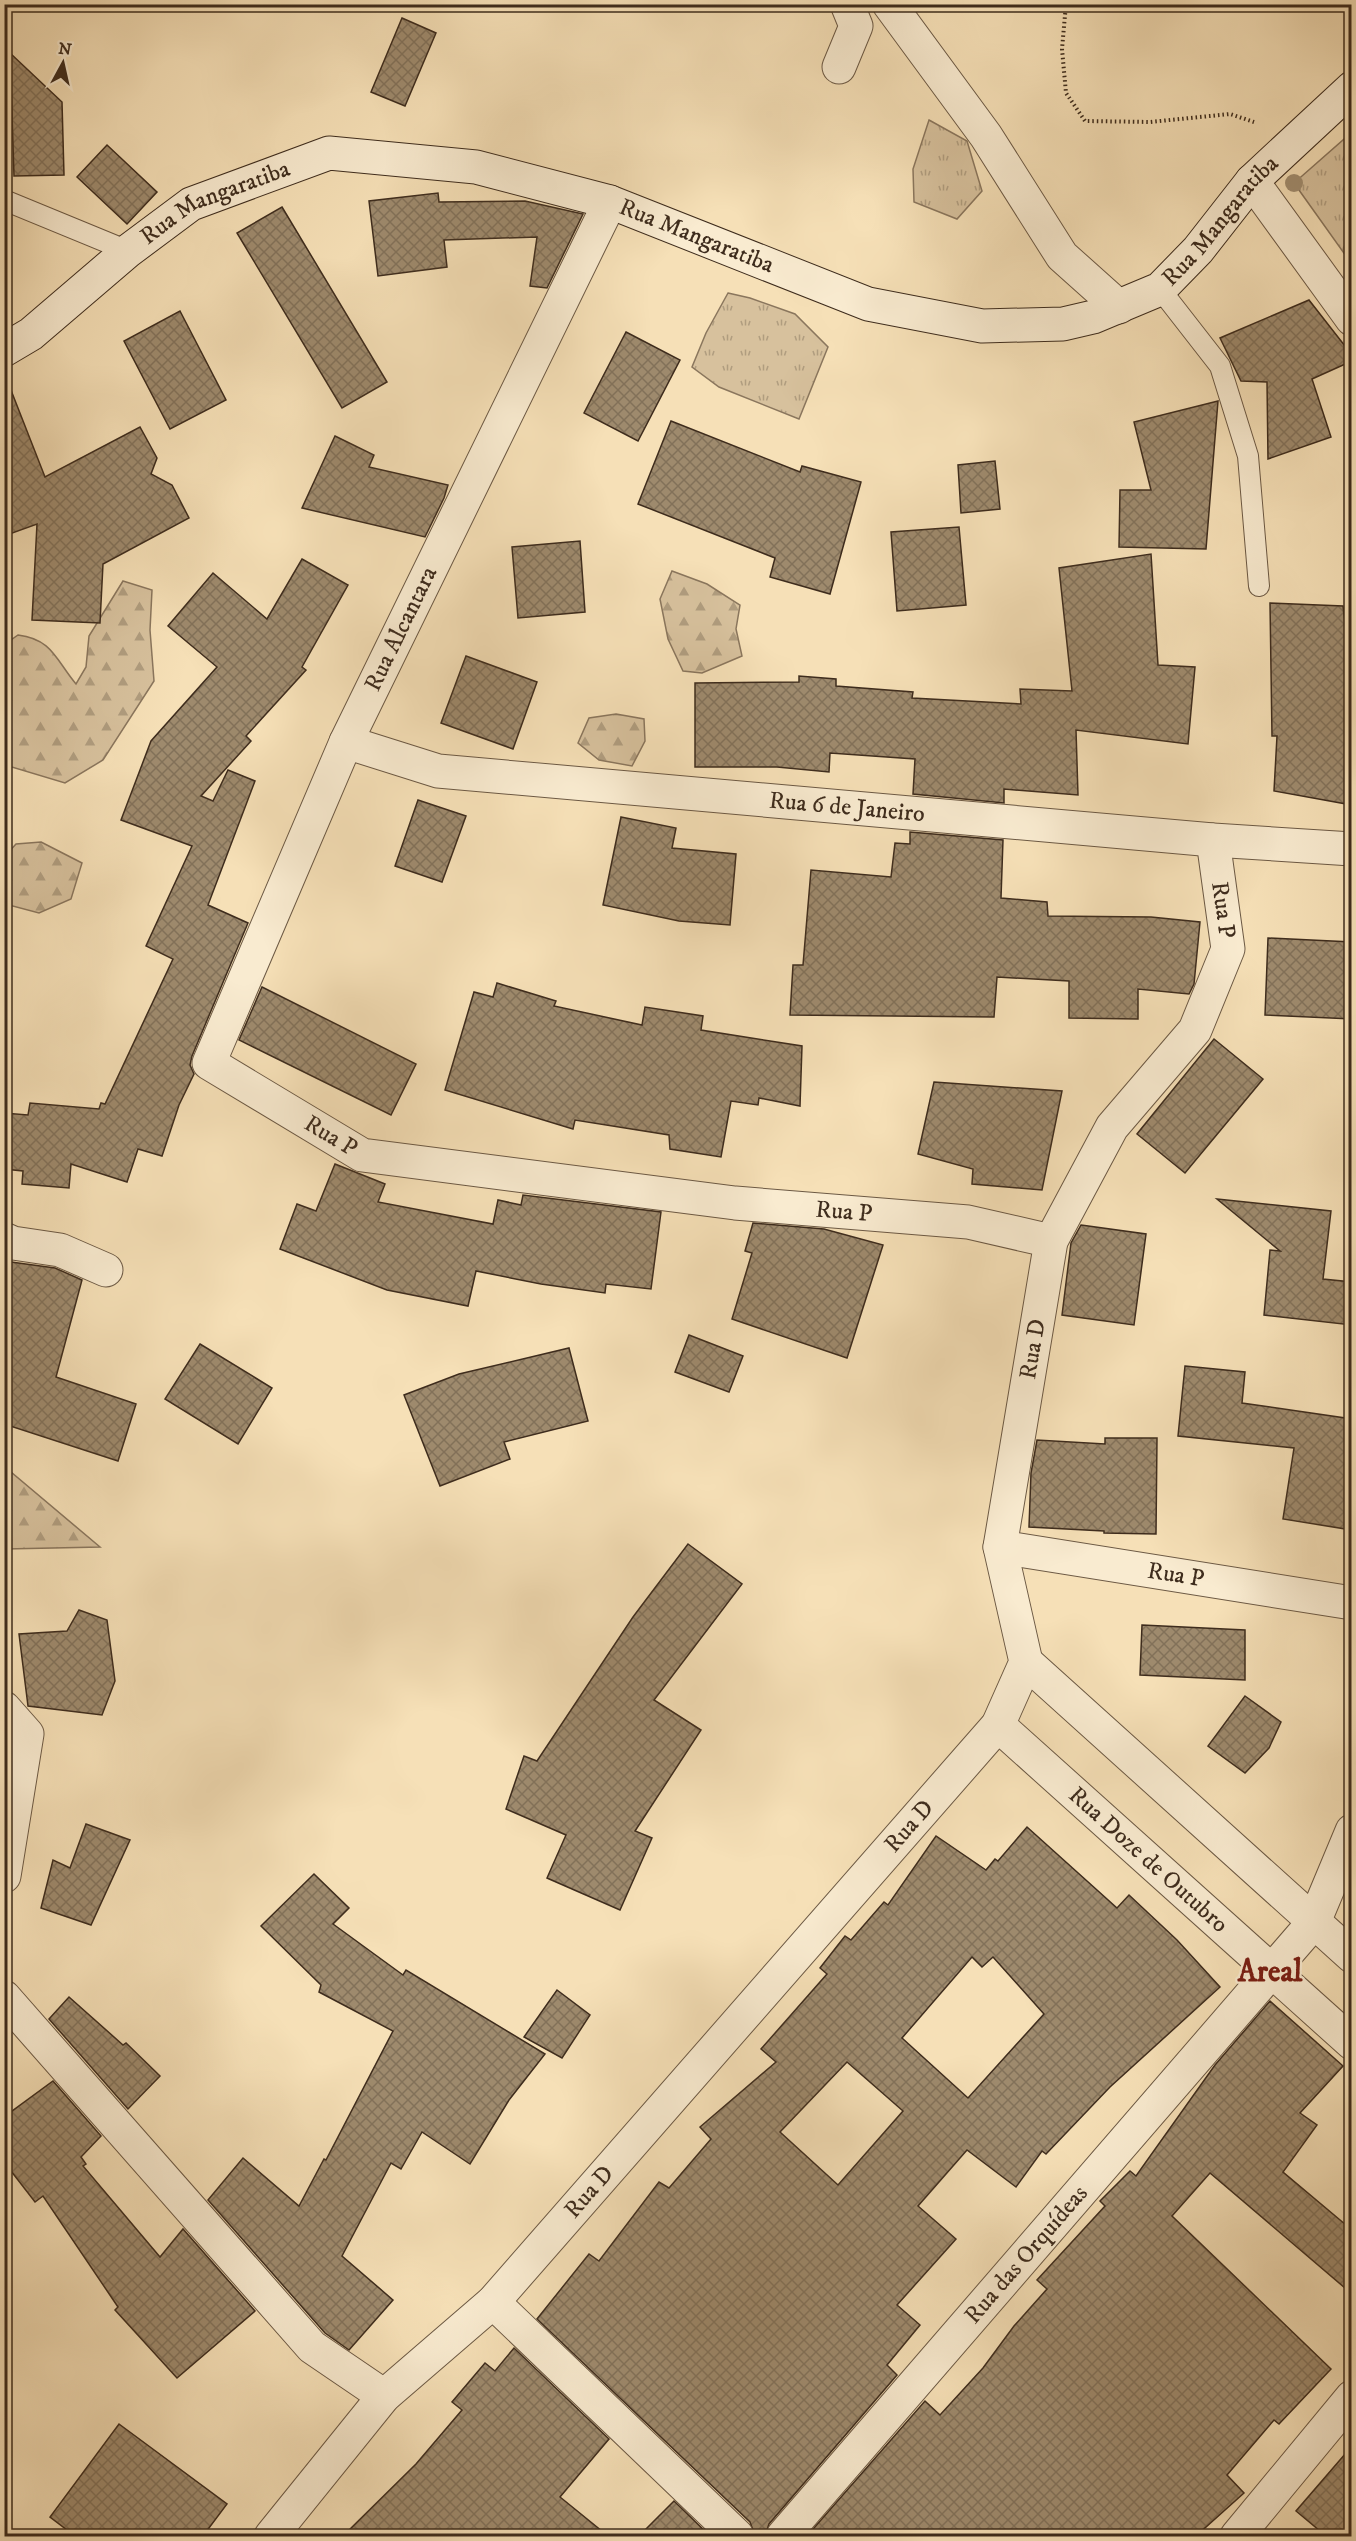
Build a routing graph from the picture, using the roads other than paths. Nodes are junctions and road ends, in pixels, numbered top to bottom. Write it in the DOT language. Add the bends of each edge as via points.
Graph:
graph roads {
  1 [pos="848,4"];
  2 [pos="889,4"];
  3 [pos="839,67"];
  4 [pos="1352,88"];
  5 [pos="1252,181"];
  6 [pos="4,200"];
  7 [pos="610,202"];
  8 [pos="128,251"];
  9 [pos="1160,289"];
  10 [pos="1119,307"];
  11 [pos="1352,319"];
  12 [pos="4,350"];
  13 [pos="1259,586"];
  14 [pos="346,742"];
  15 [pos="1214,840"];
  16 [pos="1352,849"];
  17 [pos="209,1063"];
  18 [pos="4,1239"];
  19 [pos="1051,1241"];
  20 [pos="106,1270"];
  21 [pos="1000,1547"];
  22 [pos="1352,1602"];
  23 [pos="1026,1662"];
  24 [pos="4,1708"];
  25 [pos="998,1725"];
  26 [pos="1352,1831"];
  27 [pos="4,1876"];
  28 [pos="1314,1922"];
  29 [pos="1352,1956"];
  30 [pos="1270,1972"];
  31 [pos="4,1997"];
  32 [pos="1352,2043"];
  33 [pos="493,2302"];
  34 [pos="384,2396"];
  35 [pos="1352,2397"];
  36 [pos="271,2536"];
  37 [pos="737,2536"];
  38 [pos="783,2536"];
  39 [pos="1237,2536"];
  1 -- 3 [label="street" via="856,26"];
  2 -- 10 [label="street" via="986,136 1062,256"];
  4 -- 5 [label="street, Rua Mangaratiba"];
  5 -- 9 [label="street, Rua Mangaratiba" via="1198,250"];
  5 -- 11 [label="street"];
  6 -- 8 [label="lane"];
  7 -- 8 [label="street, Rua Mangaratiba" via="476,166 329,153 191,204"];
  7 -- 10 [label="street, Rua Mangaratiba" via="868,304 982,326 1063,324"];
  7 -- 14 [label="street, Rua Alcantara"];
  8 -- 12 [label="street, Rua Mangaratiba" via="31,334"];
  9 -- 10 [label="street, Rua Mangaratiba"];
  9 -- 13 [label="lane" via="1220,366 1248,456"];
  14 -- 15 [label="street, Rua 6 de Janeiro" via="438,771"];
  14 -- 17 [label="street, Rua Alcantara"];
  15 -- 16 [label="street, Rua 6 de Janeiro"];
  15 -- 19 [label="street, Rua P" via="1228,949 1195,1030 1112,1126"];
  17 -- 19 [label="street, Rua P" via="362,1155 735,1203 968,1222"];
  18 -- 20 [label="street" via="60,1250"];
  19 -- 21 [label="street, Rua D"];
  21 -- 22 [label="street, Rua P"];
  21 -- 23 [label="street, Rua D"];
  23 -- 25 [label="street, Rua D"];
  23 -- 28 [label="street"];
  24 -- 27 [label="street" via="27,1734"];
  25 -- 30 [label="street, Rua Doze de Outubro"];
  25 -- 33 [label="street, Rua D"];
  26 -- 28 [label="street, Rua das Orquídeas"];
  28 -- 29 [label="street"];
  28 -- 30 [label="street, Rua das Orquídeas"];
  30 -- 32 [label="street, Rua Doze de Outubro"];
  30 -- 38 [label="street, Rua das Orquídeas"];
  31 -- 34 [label="street" via="312,2347"];
  33 -- 34 [label="street, Rua D"];
  33 -- 37 [label="street"];
  34 -- 36 [label="street, Rua D"];
  35 -- 39 [label="street"];
}
